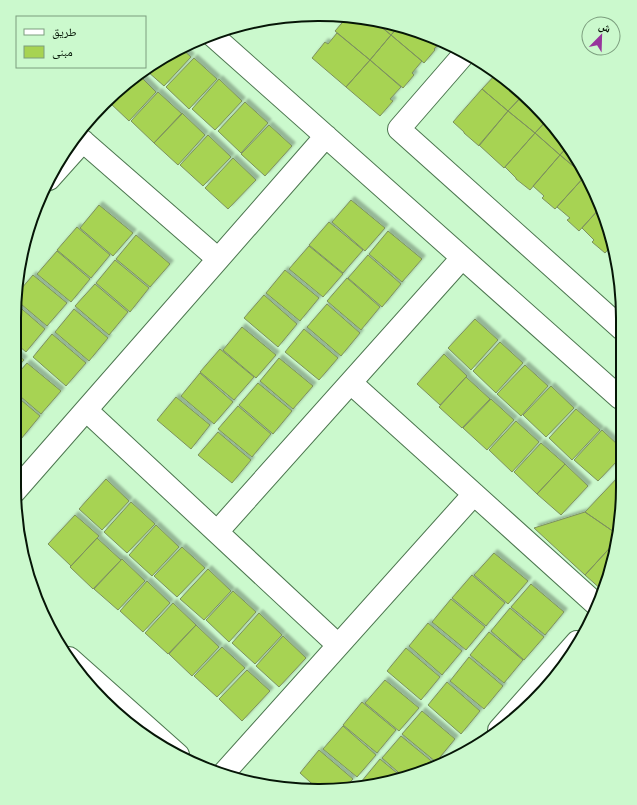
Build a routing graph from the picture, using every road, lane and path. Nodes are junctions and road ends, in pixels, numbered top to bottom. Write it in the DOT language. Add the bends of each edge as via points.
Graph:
graph roads {
  1 [pos="217,39"];
  2 [pos="461,58"];
  3 [pos="326,136"];
  4 [pos="81,139"];
  5 [pos="462,258"];
  6 [pos="218,259"];
  7 [pos="616,324"];
  8 [pos="351,382"];
  9 [pos="616,394"];
  10 [pos="86,410"];
  11 [pos="21,484"];
  12 [pos="474,494"];
  13 [pos="217,532"];
  14 [pos="593,601"];
  15 [pos="338,645"];
  16 [pos="559,663"];
  17 [pos="91,679"];
  18 [pos="525,701"];
  19 [pos="156,736"];
  20 [pos="227,769"];
  1 -- 3 [label="street"];
  2 -- 7 [label="street" via="399,129"];
  3 -- 5 [label="street"];
  3 -- 6 [label="street"];
  4 -- 6 [label="street"];
  5 -- 8 [label="street"];
  5 -- 9 [label="street"];
  6 -- 10 [label="street"];
  8 -- 12 [label="street"];
  8 -- 13 [label="street"];
  10 -- 11 [label="street"];
  10 -- 13 [label="street"];
  12 -- 14 [label="street"];
  12 -- 15 [label="street"];
  13 -- 15 [label="street"];
  15 -- 20 [label="street"];
  16 -- 18 [label="street"];
  17 -- 19 [label="street"];
}
